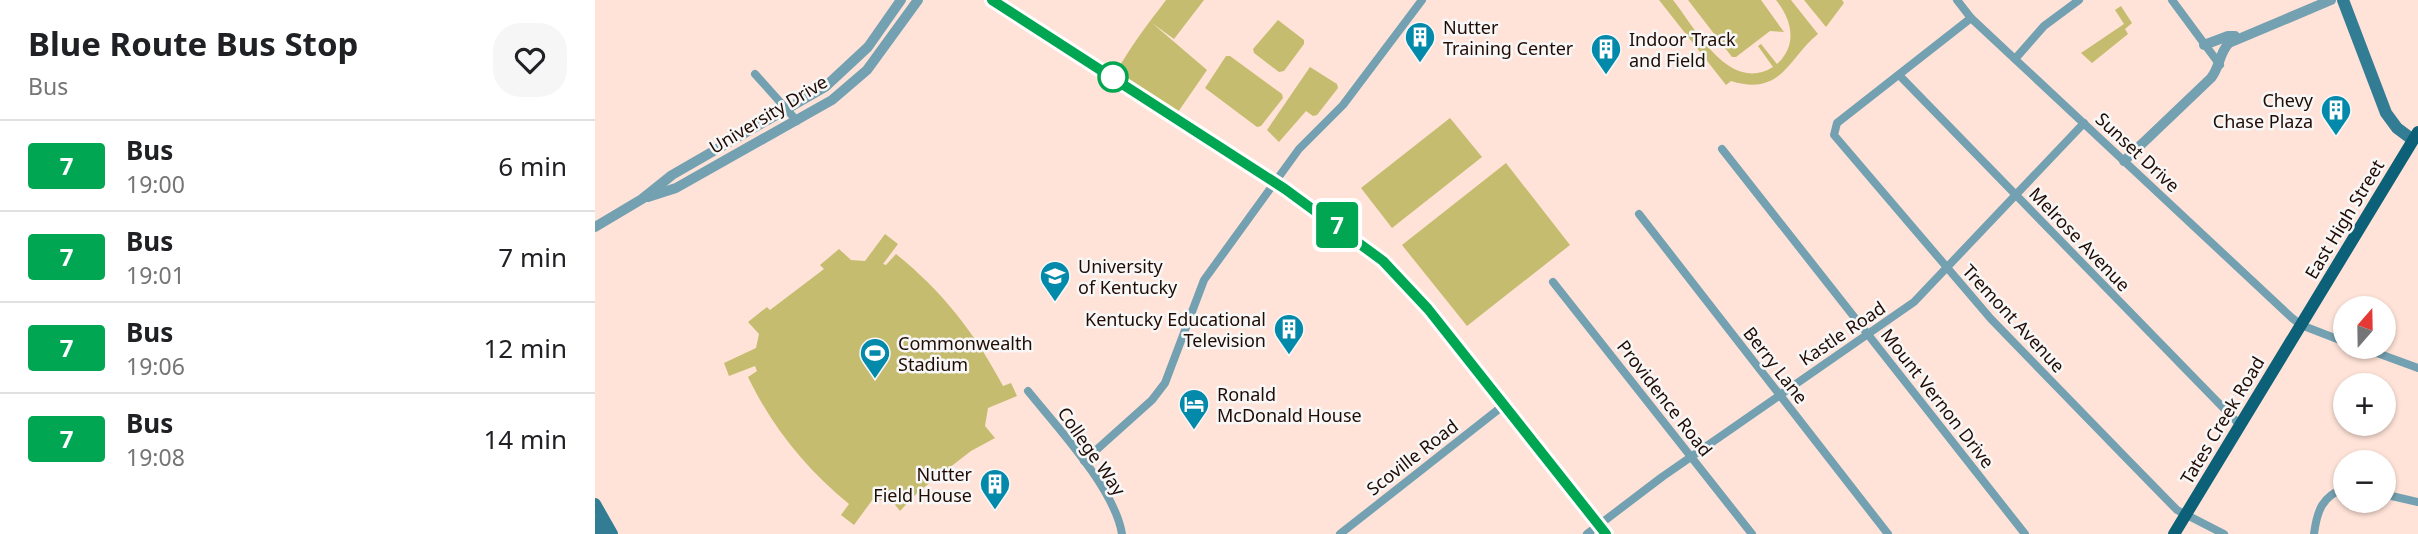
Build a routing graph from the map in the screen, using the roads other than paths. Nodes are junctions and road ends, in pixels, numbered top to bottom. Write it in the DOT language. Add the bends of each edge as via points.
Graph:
graph roads {
  1 [pos="901,0"];
  2 [pos="918,0"];
  3 [pos="992,0"];
  4 [pos="1422,0"];
  5 [pos="1957,0"];
  6 [pos="2079,0"];
  7 [pos="2172,0"];
  8 [pos="2331,0"];
  9 [pos="2343,0"];
  10 [pos="1971,18"];
  11 [pos="2238,37"];
  12 [pos="2204,45"];
  13 [pos="2015,59"];
  14 [pos="2220,65"];
  15 [pos="755,74"];
  16 [pos="1899,75"];
  17 [pos="787,110"];
  18 [pos="797,121"];
  19 [pos="2084,122"];
  20 [pos="2416,138"];
  21 [pos="1722,149"];
  22 [pos="2124,160"];
  23 [pos="1275,183"];
  24 [pos="2015,195"];
  25 [pos="642,199"];
  26 [pos="1639,214"];
  27 [pos="595,227"];
  28 [pos="1947,270"];
  29 [pos="1553,282"];
  30 [pos="2301,325"];
  31 [pos="1868,334"];
  32 [pos="2333,337"];
  33 [pos="2393,359"];
  34 [pos="2418,368"];
  35 [pos="1028,391"];
  36 [pos="1779,395"];
  37 [pos="1504,404"];
  38 [pos="2239,425"];
  39 [pos="1691,456"];
  40 [pos="1084,460"];
  41 [pos="2333,494"];
  42 [pos="2396,497"];
  43 [pos="2418,502"];
  44 [pos="595,504"];
  45 [pos="2187,513"];
  46 [pos="595,523"];
  47 [pos="1602,529"];
  48 [pos="601,534"];
  49 [pos="612,534"];
  50 [pos="1122,534"];
  51 [pos="1340,534"];
  52 [pos="1587,534"];
  53 [pos="1752,534"];
  54 [pos="1888,534"];
  55 [pos="2025,534"];
  56 [pos="2174,534"];
  57 [pos="2224,534"];
  58 [pos="2314,534"];
  1 -- 17 [label="street, University Drive" via="853,63"];
  2 -- 18 [label="street, University Drive" via="867,70 832,100"];
  3 -- 23 [label="main road"];
  4 -- 23 [label="street" via="1343,105 1299,149"];
  5 -- 10 [label="street, Sunset Drive"];
  6 -- 13 [label="street" via="2044,26"];
  7 -- 12 [label="street"];
  8 -- 11 [label="street"];
  9 -- 20 [label="main road" via="2386,113 2397,128"];
  10 -- 13 [label="street, Sunset Drive"];
  10 -- 16 [label="street"];
  11 -- 12 [label="street"];
  11 -- 14 [label="street" via="2226,45"];
  12 -- 14 [label="street"];
  13 -- 19 [label="street, Sunset Drive"];
  14 -- 22 [label="street"];
  15 -- 17 [label="street"];
  16 -- 24 [label="street, Melrose Avenue"];
  16 -- 28 [label="street, Tremont Avenue" via="1837,123 1833,131"];
  17 -- 18 [label="street"];
  17 -- 25 [label="street, University Drive" via="672,175"];
  18 -- 25 [label="street, University Drive" via="676,188"];
  19 -- 22 [label="street, Sunset Drive"];
  19 -- 24 [label="street, Kastle Road"];
  20 -- 30 [label="main road, East High Street"];
  21 -- 31 [label="street, Mount Vernon Drive"];
  22 -- 30 [label="street, Sunset Drive"];
  23 -- 37 [label="main road" via="1354,238 1396,274"];
  23 -- 40 [label="street" via="1203,280 1165,383 1142,412"];
  24 -- 28 [label="street, Kastle Road"];
  24 -- 38 [label="street, Melrose Avenue"];
  25 -- 27 [label="street, University Drive"];
  26 -- 36 [label="street, Berry Lane"];
  28 -- 31 [label="street, Kastle Road" via="1914,302"];
  28 -- 45 [label="street, Tremont Avenue" via="2177,510"];
  29 -- 39 [label="street, Providence Road"];
  30 -- 32 [label="street"];
  30 -- 38 [label="main road, Tates Creek Road"];
  31 -- 36 [label="street, Kastle Road"];
  31 -- 55 [label="street, Mount Vernon Drive"];
  33 -- 34 [label="street"];
  35 -- 40 [label="street, College Way"];
  36 -- 39 [label="street, Kastle Road"];
  36 -- 54 [label="street, Berry Lane"];
  37 -- 47 [label="main road"];
  37 -- 51 [label="street, Scoville Road"];
  38 -- 45 [label="main road, Tates Creek Road"];
  39 -- 47 [label="street, Kastle Road"];
  39 -- 53 [label="street, Providence Road"];
  40 -- 50 [label="street, College Way" via="1115,512"];
  41 -- 58 [label="street" via="2321,504"];
  42 -- 43 [label="street"];
  44 -- 49 [label="main road"];
  45 -- 56 [label="main road, Tates Creek Road"];
  45 -- 57 [label="street, Tremont Avenue"];
  46 -- 48 [label="main road"];
  47 -- 52 [label="street, Kastle Road"];
}
